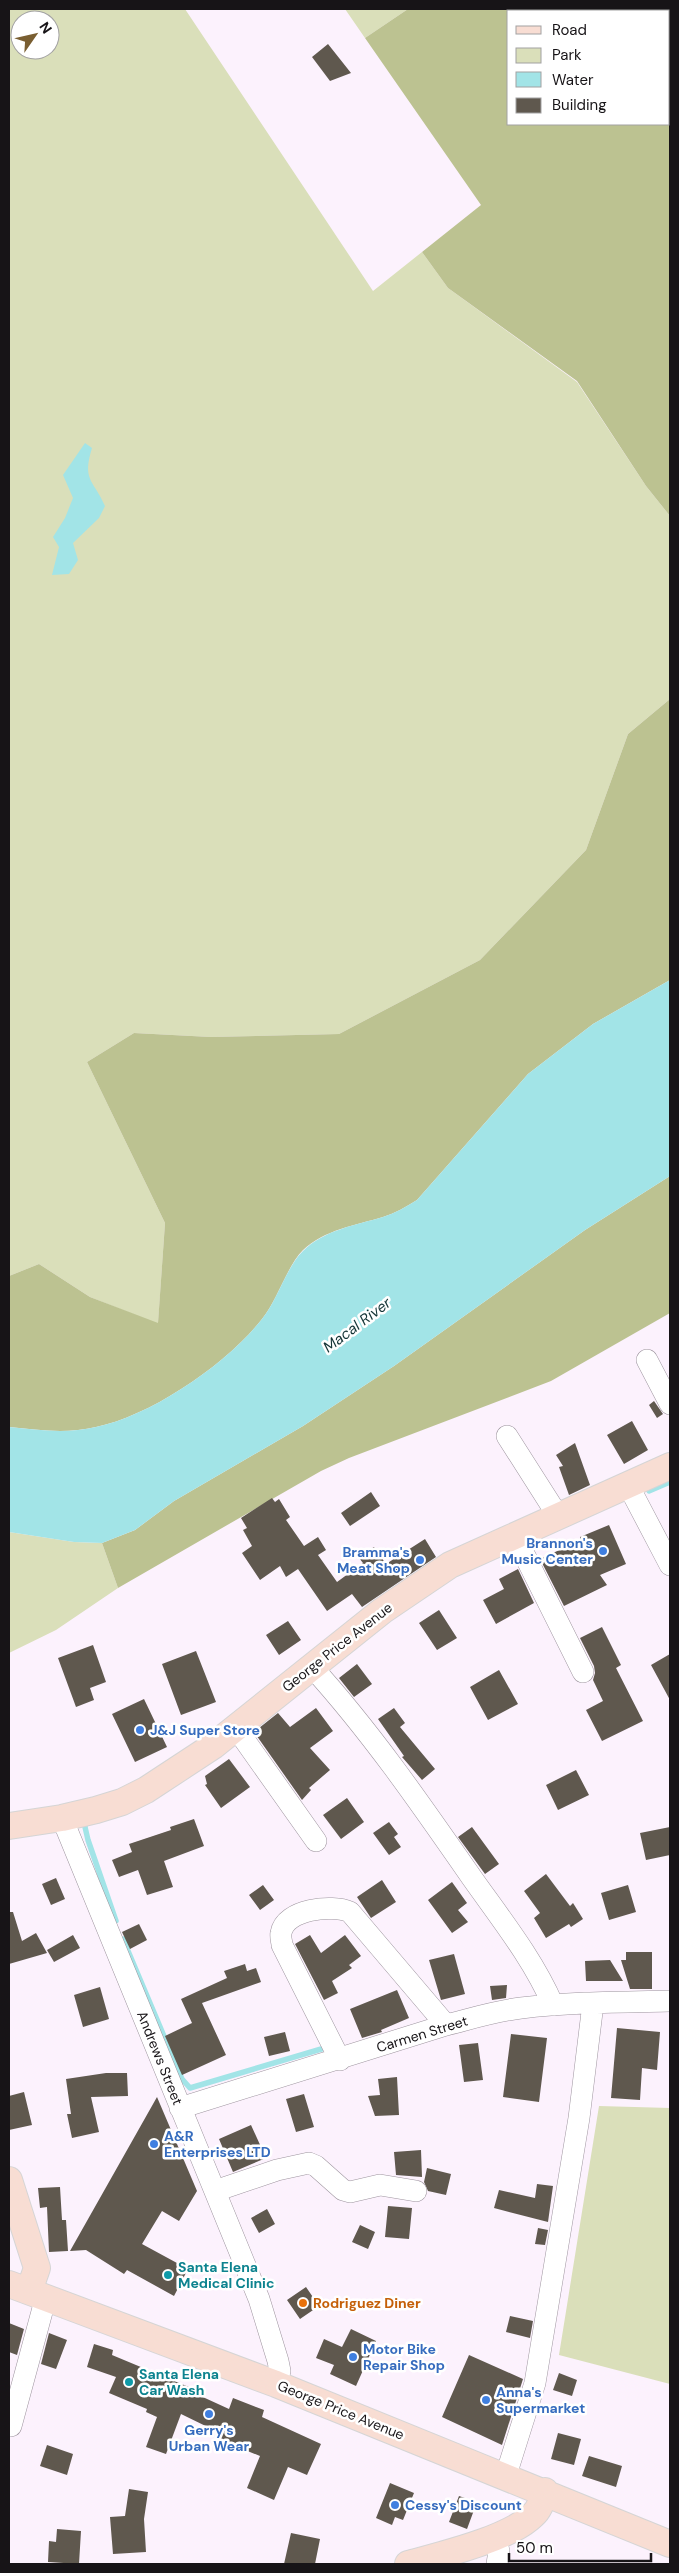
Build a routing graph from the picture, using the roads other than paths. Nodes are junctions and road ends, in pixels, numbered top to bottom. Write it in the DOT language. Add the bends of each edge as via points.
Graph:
graph roads {
  1 [pos="648,1360"];
  2 [pos="670,1404"];
  3 [pos="507,1436"];
  4 [pos="670,1466"];
  5 [pos="628,1485"];
  6 [pos="558,1516"];
  7 [pos="515,1536"];
  8 [pos="670,1565"];
  9 [pos="312,1667"];
  10 [pos="583,1672"];
  11 [pos="236,1728"];
  12 [pos="62,1818"];
  13 [pos="9,1826"];
  14 [pos="316,1841"];
  15 [pos="670,2001"];
  16 [pos="593,2004"];
  17 [pos="553,2005"];
  18 [pos="446,2025"];
  19 [pos="340,2060"];
  20 [pos="180,2108"];
  21 [pos="9,2180"];
  22 [pos="215,2191"];
  23 [pos="416,2191"];
  24 [pos="28,2291"];
  25 [pos="276,2384"];
  26 [pos="11,2426"];
  27 [pos="506,2475"];
  28 [pos="545,2491"];
  29 [pos="493,2537"];
  30 [pos="670,2544"];
  31 [pos="408,2564"];
  32 [pos="497,2564"];
  1 -- 2 [label="street"];
  3 -- 6 [label="street"];
  4 -- 5 [label="main road, George Price Avenue"];
  5 -- 6 [label="main road, George Price Avenue"];
  5 -- 8 [label="street"];
  6 -- 7 [label="main road, George Price Avenue"];
  7 -- 9 [label="main road, George Price Avenue" via="450,1565 422,1583"];
  7 -- 10 [label="street"];
  9 -- 11 [label="main road, George Price Avenue"];
  9 -- 17 [label="street" via="360,1723 454,1853 529,1960"];
  11 -- 12 [label="main road, George Price Avenue" via="178,1771 146,1790 122,1802"];
  11 -- 14 [label="street"];
  12 -- 13 [label="main road, George Price Avenue"];
  12 -- 20 [label="street, Andrews Street"];
  15 -- 16 [label="street, Carmen Street"];
  16 -- 17 [label="street, Carmen Street"];
  16 -- 27 [label="street" via="579,2118 535,2382"];
  17 -- 18 [label="street, Carmen Street" via="519,2008"];
  18 -- 19 [label="street, Carmen Street"];
  18 -- 19 [label="street" via="350,1912 330,1908 312,1910 286,1924 281,1933 282,1946"];
  19 -- 20 [label="street, Carmen Street"];
  20 -- 22 [label="street, Andrews Street"];
  21 -- 24 [label="main road" via="37,2268"];
  22 -- 23 [label="street" via="309,2163 350,2192 380,2185"];
  22 -- 25 [label="street, Andrews Street" via="269,2328 280,2371"];
  24 -- 25 [label="main road, George Price Avenue"];
  24 -- 26 [label="street"];
  25 -- 27 [label="main road, George Price Avenue"];
  27 -- 28 [label="main road, George Price Avenue"];
  28 -- 29 [label="main road" via="534,2514 525,2522"];
  28 -- 30 [label="main road, George Price Avenue"];
  29 -- 31 [label="main road"];
  29 -- 32 [label="street" via="499,2551"];
}
